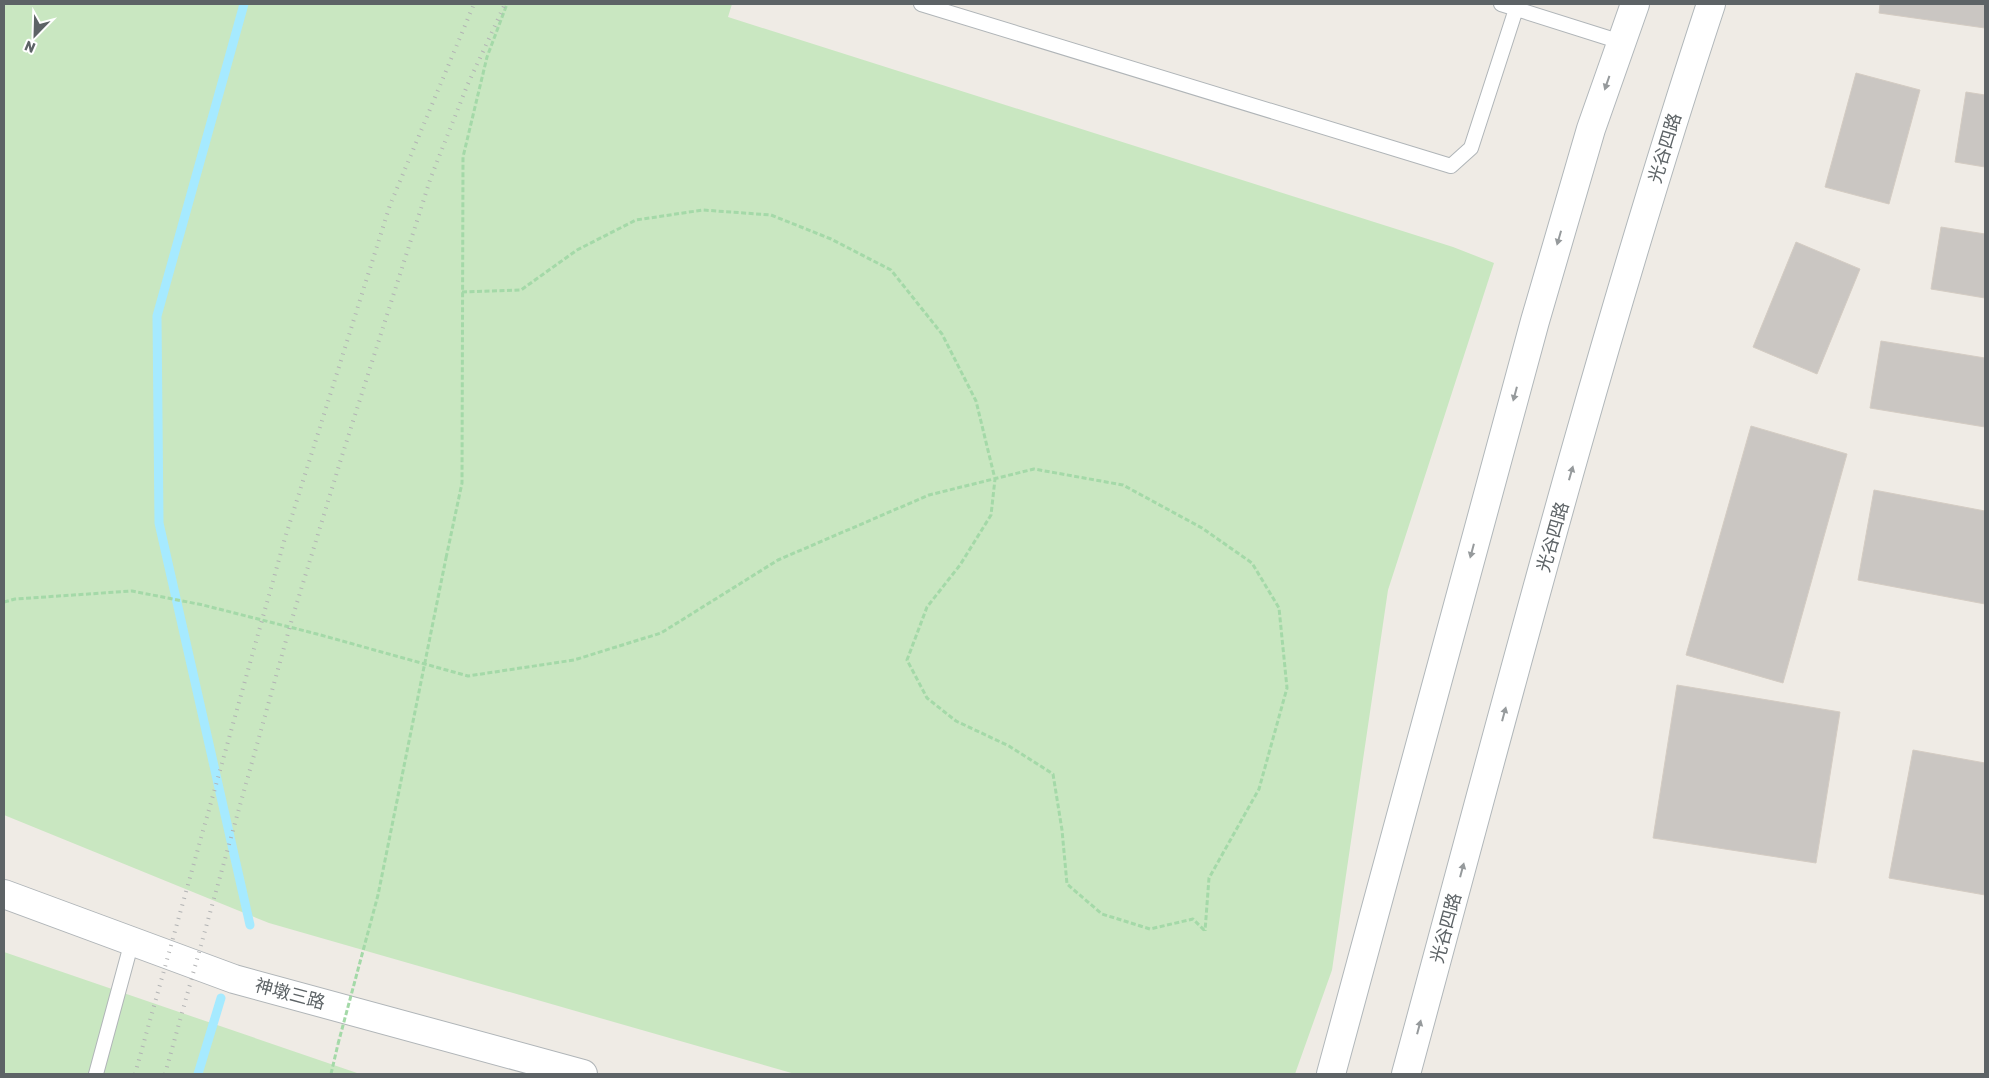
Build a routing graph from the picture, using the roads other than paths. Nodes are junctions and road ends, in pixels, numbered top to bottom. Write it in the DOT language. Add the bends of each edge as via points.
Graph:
graph roads {
  1 [pos="921,4"];
  2 [pos="1500,4"];
  3 [pos="1634,4"];
  4 [pos="1711,4"];
  5 [pos="1516,9"];
  6 [pos="1621,42"];
  7 [pos="4,894"];
  8 [pos="132,941"];
  9 [pos="96,1074"];
  10 [pos="583,1074"];
  11 [pos="1331,1074"];
  12 [pos="1406,1074"];
  1 -- 5 [label="lane" via="1451,166 1471,148"];
  2 -- 5 [label="lane"];
  3 -- 6 [label="main road"];
  12 -- 4 [label="main road, 光谷四路, one-way" via="1610,335 1668,136"];
  5 -- 6 [label="lane"];
  6 -- 11 [label="main road, one-way" via="1591,129 1535,320"];
  7 -- 8 [label="main road, 神墩三路"];
  8 -- 9 [label="lane"];
  8 -- 10 [label="main road, 神墩三路" via="234,978"];
}
